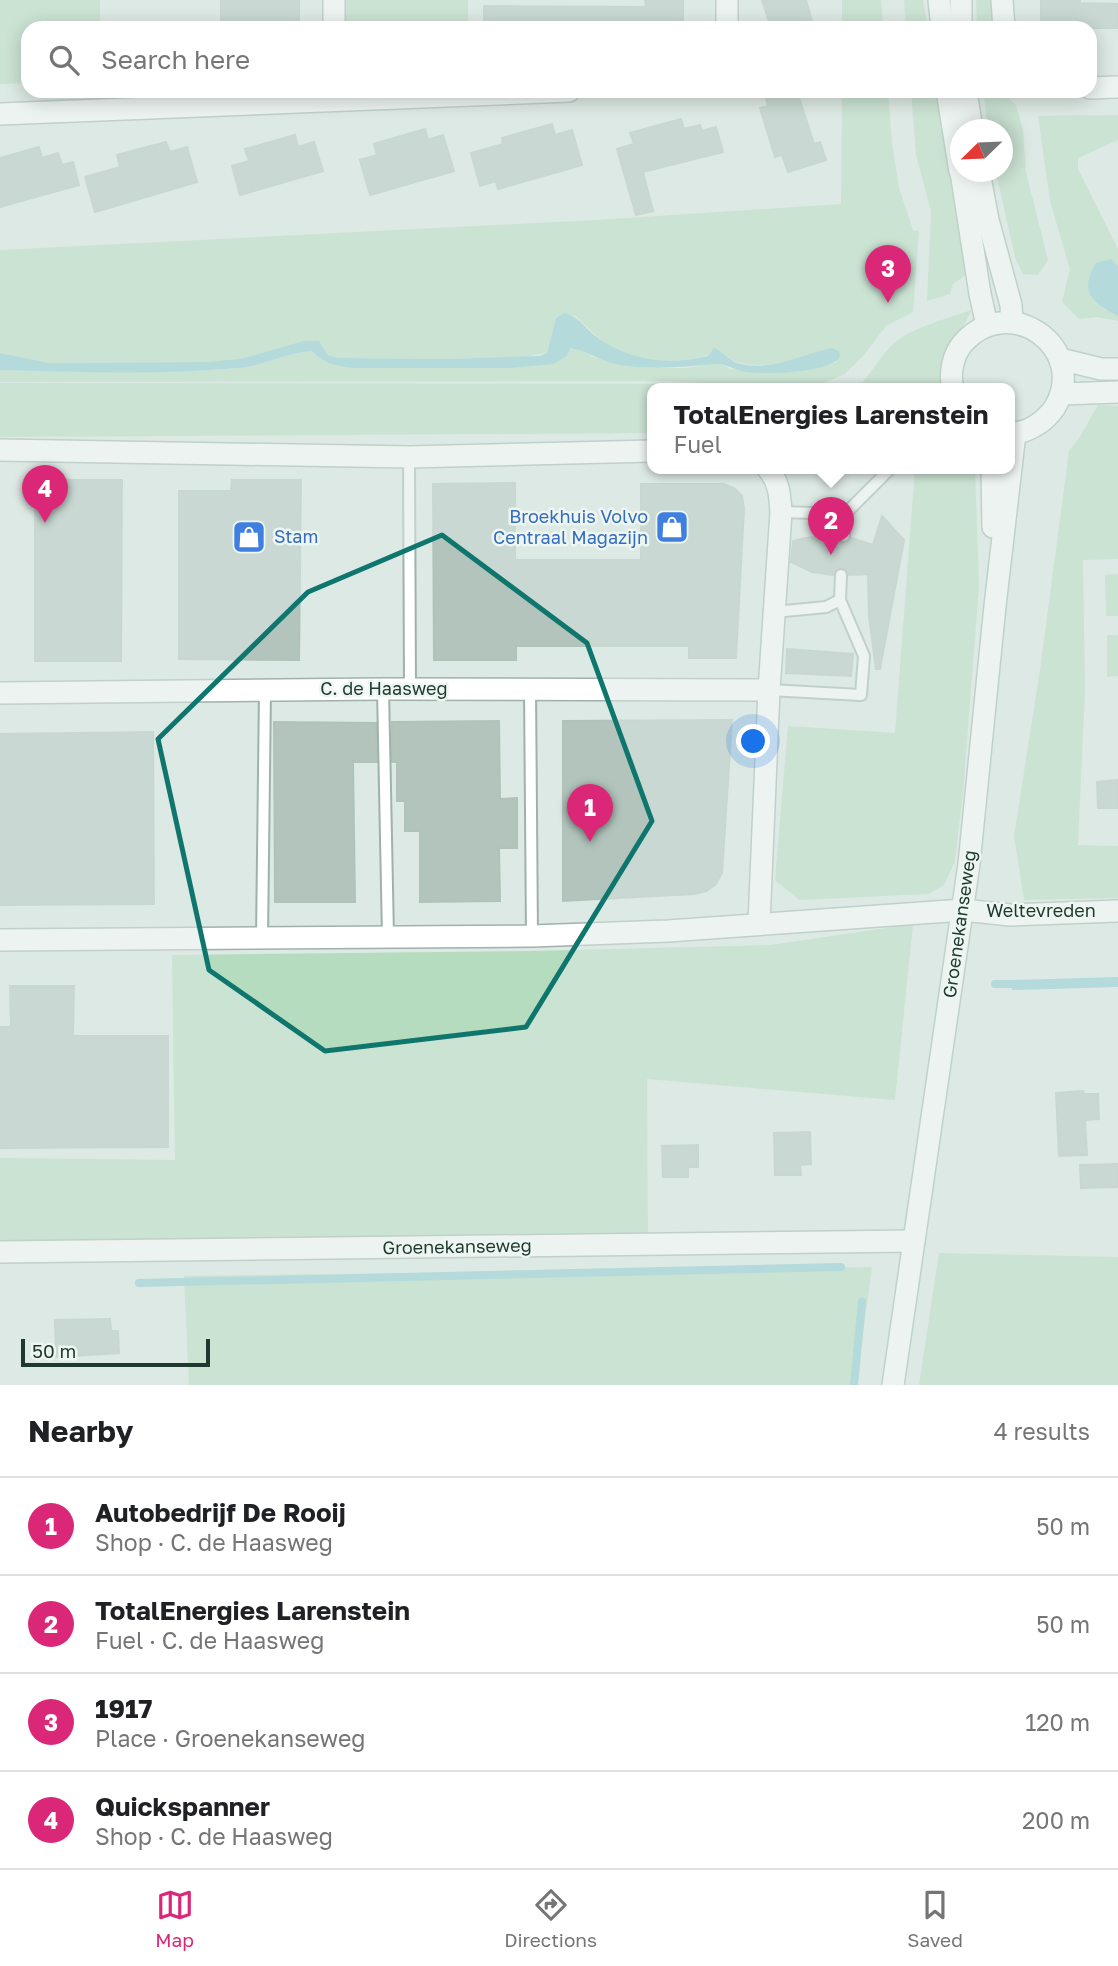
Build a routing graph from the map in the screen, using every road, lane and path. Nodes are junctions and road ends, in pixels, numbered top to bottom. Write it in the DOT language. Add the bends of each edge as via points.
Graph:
graph roads {
  1 [pos="334,0"];
  2 [pos="727,0"];
  3 [pos="939,0"];
  4 [pos="961,0"];
  5 [pos="1002,0"];
  6 [pos="334,21"];
  7 [pos="727,21"];
  8 [pos="941,21"];
  9 [pos="961,21"];
  10 [pos="1004,21"];
  11 [pos="1097,88"];
  12 [pos="1118,88"];
  13 [pos="298,98"];
  14 [pos="948,98"];
  15 [pos="967,98"];
  16 [pos="0,114"];
  17 [pos="952,119"];
  18 [pos="970,119"];
  19 [pos="963,182"];
  20 [pos="981,182"];
  21 [pos="1013,322"];
  22 [pos="987,325"];
  23 [pos="1060,359"];
  24 [pos="1118,369"];
  25 [pos="953,383"];
  26 [pos="1118,392"];
  27 [pos="1060,394"];
  28 [pos="1015,432"];
  29 [pos="0,450"];
  30 [pos="647,451"];
  31 [pos="409,457"];
  32 [pos="772,474"];
  33 [pos="885,474"];
  34 [pos="992,474"];
  35 [pos="1008,474"];
  36 [pos="781,512"];
  37 [pos="845,514"];
  38 [pos="844,536"];
  39 [pos="841,575"];
  40 [pos="840,600"];
  41 [pos="995,606"];
  42 [pos="774,612"];
  43 [pos="410,688"];
  44 [pos="530,688"];
  45 [pos="383,689"];
  46 [pos="265,690"];
  47 [pos="769,690"];
  48 [pos="0,692"];
  49 [pos="963,910"];
  50 [pos="1118,911"];
  51 [pos="759,923"];
  52 [pos="533,936"];
  53 [pos="388,937"];
  54 [pos="262,939"];
  55 [pos="0,940"];
  56 [pos="914,1241"];
  57 [pos="0,1252"];
  58 [pos="893,1385"];
  1 -- 6 [label="street"];
  2 -- 7 [label="street"];
  3 -- 8 [label="street"];
  4 -- 9 [label="street"];
  5 -- 10 [label="street"];
  11 -- 12 [label="street"];
  13 -- 16 [label="street"];
  14 -- 17 [label="street"];
  15 -- 18 [label="street"];
  19 -- 22 [label="street"];
  20 -- 21 [label="street"];
  21 -- 22 [label="street"];
  21 -- 23 [label="street" via="1041,334"];
  22 -- 25 [label="street" via="959,347 952,364"];
  23 -- 24 [label="street"];
  23 -- 27 [label="street"];
  26 -- 27 [label="street"];
  27 -- 28 [label="street" via="1044,420"];
  29 -- 31 [label="street"];
  30 -- 31 [label="street"];
  31 -- 43 [label="lane"];
  32 -- 36 [label="street"];
  33 -- 37 [label="lane"];
  34 -- 41 [label="street, Groenekanseweg"];
  35 -- 41 [label="street, Groenekanseweg"];
  36 -- 37 [label="lane"];
  36 -- 42 [label="street"];
  37 -- 38 [label="lane"];
  39 -- 40 [label="lane"];
  40 -- 42 [label="lane" via="826,607"];
  40 -- 47 [label="lane" via="864,656 861,695"];
  41 -- 49 [label="street, Groenekanseweg"];
  42 -- 47 [label="street"];
  43 -- 44 [label="street, C. de Haasweg"];
  43 -- 45 [label="street, C. de Haasweg"];
  44 -- 47 [label="street, C. de Haasweg"];
  44 -- 52 [label="lane"];
  45 -- 46 [label="street, C. de Haasweg"];
  45 -- 53 [label="lane"];
  46 -- 48 [label="street, C. de Haasweg"];
  46 -- 54 [label="lane"];
  47 -- 51 [label="street"];
  49 -- 50 [label="street, Weltevreden" via="1010,915"];
  49 -- 51 [label="street, Weltevreden"];
  49 -- 56 [label="street, Groenekanseweg"];
  51 -- 52 [label="street"];
  52 -- 53 [label="street"];
  53 -- 54 [label="street"];
  54 -- 55 [label="street"];
  56 -- 57 [label="street, Groenekanseweg"];
  56 -- 58 [label="street, Groenekanseweg"];
}
